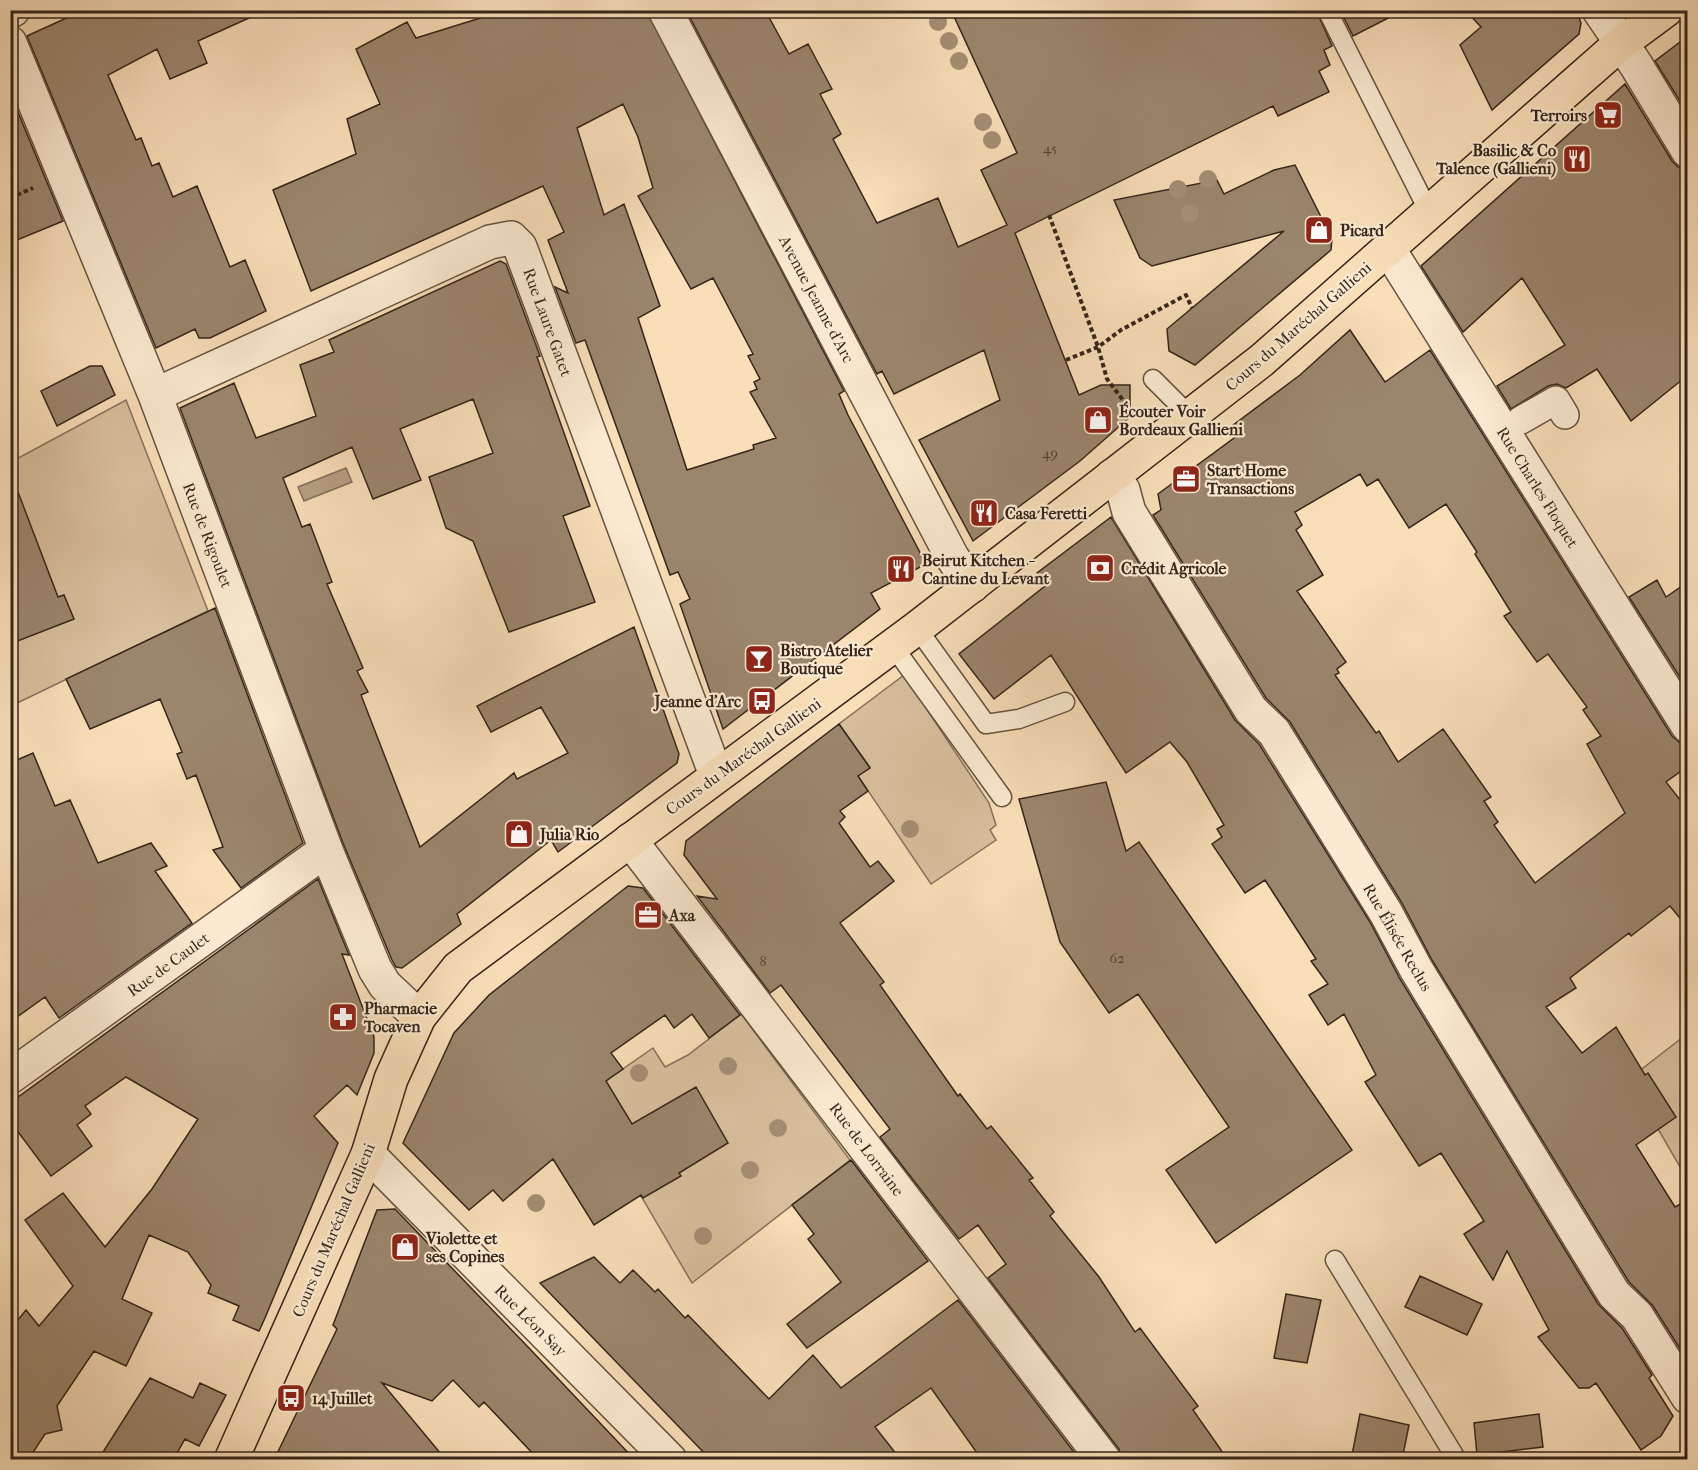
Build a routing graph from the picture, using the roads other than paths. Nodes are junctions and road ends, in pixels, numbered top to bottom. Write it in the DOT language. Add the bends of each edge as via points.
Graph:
graph roads {
  1 [pos="665,10"];
  2 [pos="1327,10"];
  3 [pos="1599,10"];
  4 [pos="1666,10"];
  5 [pos="10,43"];
  6 [pos="1620,44"];
  7 [pos="1688,151"];
  8 [pos="1429,212"];
  9 [pos="1388,248"];
  10 [pos="1153,379"];
  11 [pos="155,395"];
  12 [pos="1565,415"];
  13 [pos="1190,416"];
  14 [pos="1514,424"];
  15 [pos="1112,476"];
  16 [pos="972,586"];
  17 [pos="905,637"];
  18 [pos="1065,702"];
  19 [pos="1688,726"];
  20 [pos="716,775"];
  21 [pos="1002,796"];
  22 [pos="630,840"];
  23 [pos="326,850"];
  24 [pos="419,1017"];
  25 [pos="10,1077"];
  26 [pos="368,1154"];
  27 [pos="1335,1260"];
  28 [pos="1688,1397"];
  29 [pos="231,1460"];
  30 [pos="670,1460"];
  31 [pos="1104,1460"];
  32 [pos="1457,1460"];
  1 -- 16 [label="street, Avenue Jeanne d'Arc" via="952,557"];
  2 -- 8 [label="lane"];
  3 -- 6 [label="street"];
  4 -- 6 [label="main road, Cours du Maréchal Gallieni"];
  5 -- 11 [label="street, Rue de Rigoulet"];
  6 -- 7 [label="street"];
  6 -- 8 [label="main road, Cours du Maréchal Gallieni"];
  8 -- 9 [label="main road, Cours du Maréchal Gallieni"];
  9 -- 13 [label="main road, Cours du Maréchal Gallieni" via="1262,360"];
  9 -- 14 [label="street, Rue Charles Floquet"];
  10 -- 13 [label="lane"];
  11 -- 20 [label="street, Rue Laure Gatet" via="490,242 511,238 520,247"];
  11 -- 23 [label="street, Rue de Rigoulet"];
  12 -- 14 [label="street" via="1556,400"];
  13 -- 15 [label="main road, Cours du Maréchal Gallieni"];
  14 -- 19 [label="street, Rue Charles Floquet"];
  15 -- 16 [label="main road, Cours du Maréchal Gallieni"];
  15 -- 28 [label="street, Rue Élisée Reclus" via="1123,490 1129,512 1251,710 1274,732 1386,913 1416,969 1614,1293 1637,1316"];
  16 -- 17 [label="main road, Cours du Maréchal Gallieni"];
  17 -- 18 [label="lane" via="986,724 1019,719"];
  17 -- 20 [label="main road, Cours du Maréchal Gallieni"];
  17 -- 21 [label="lane"];
  20 -- 22 [label="main road, Cours du Maréchal Gallieni"];
  22 -- 24 [label="main road, Cours du Maréchal Gallieni" via="459,968"];
  22 -- 31 [label="street, Rue de Lorraine"];
  23 -- 24 [label="street, Rue de Rigoulet" via="375,969 385,986"];
  23 -- 25 [label="street, Rue de Caulet"];
  24 -- 26 [label="main road, Cours du Maréchal Gallieni" via="391,1078"];
  26 -- 29 [label="main road, Cours du Maréchal Gallieni"];
  26 -- 30 [label="street, Rue Léon Say"];
  27 -- 32 [label="lane"];
}
